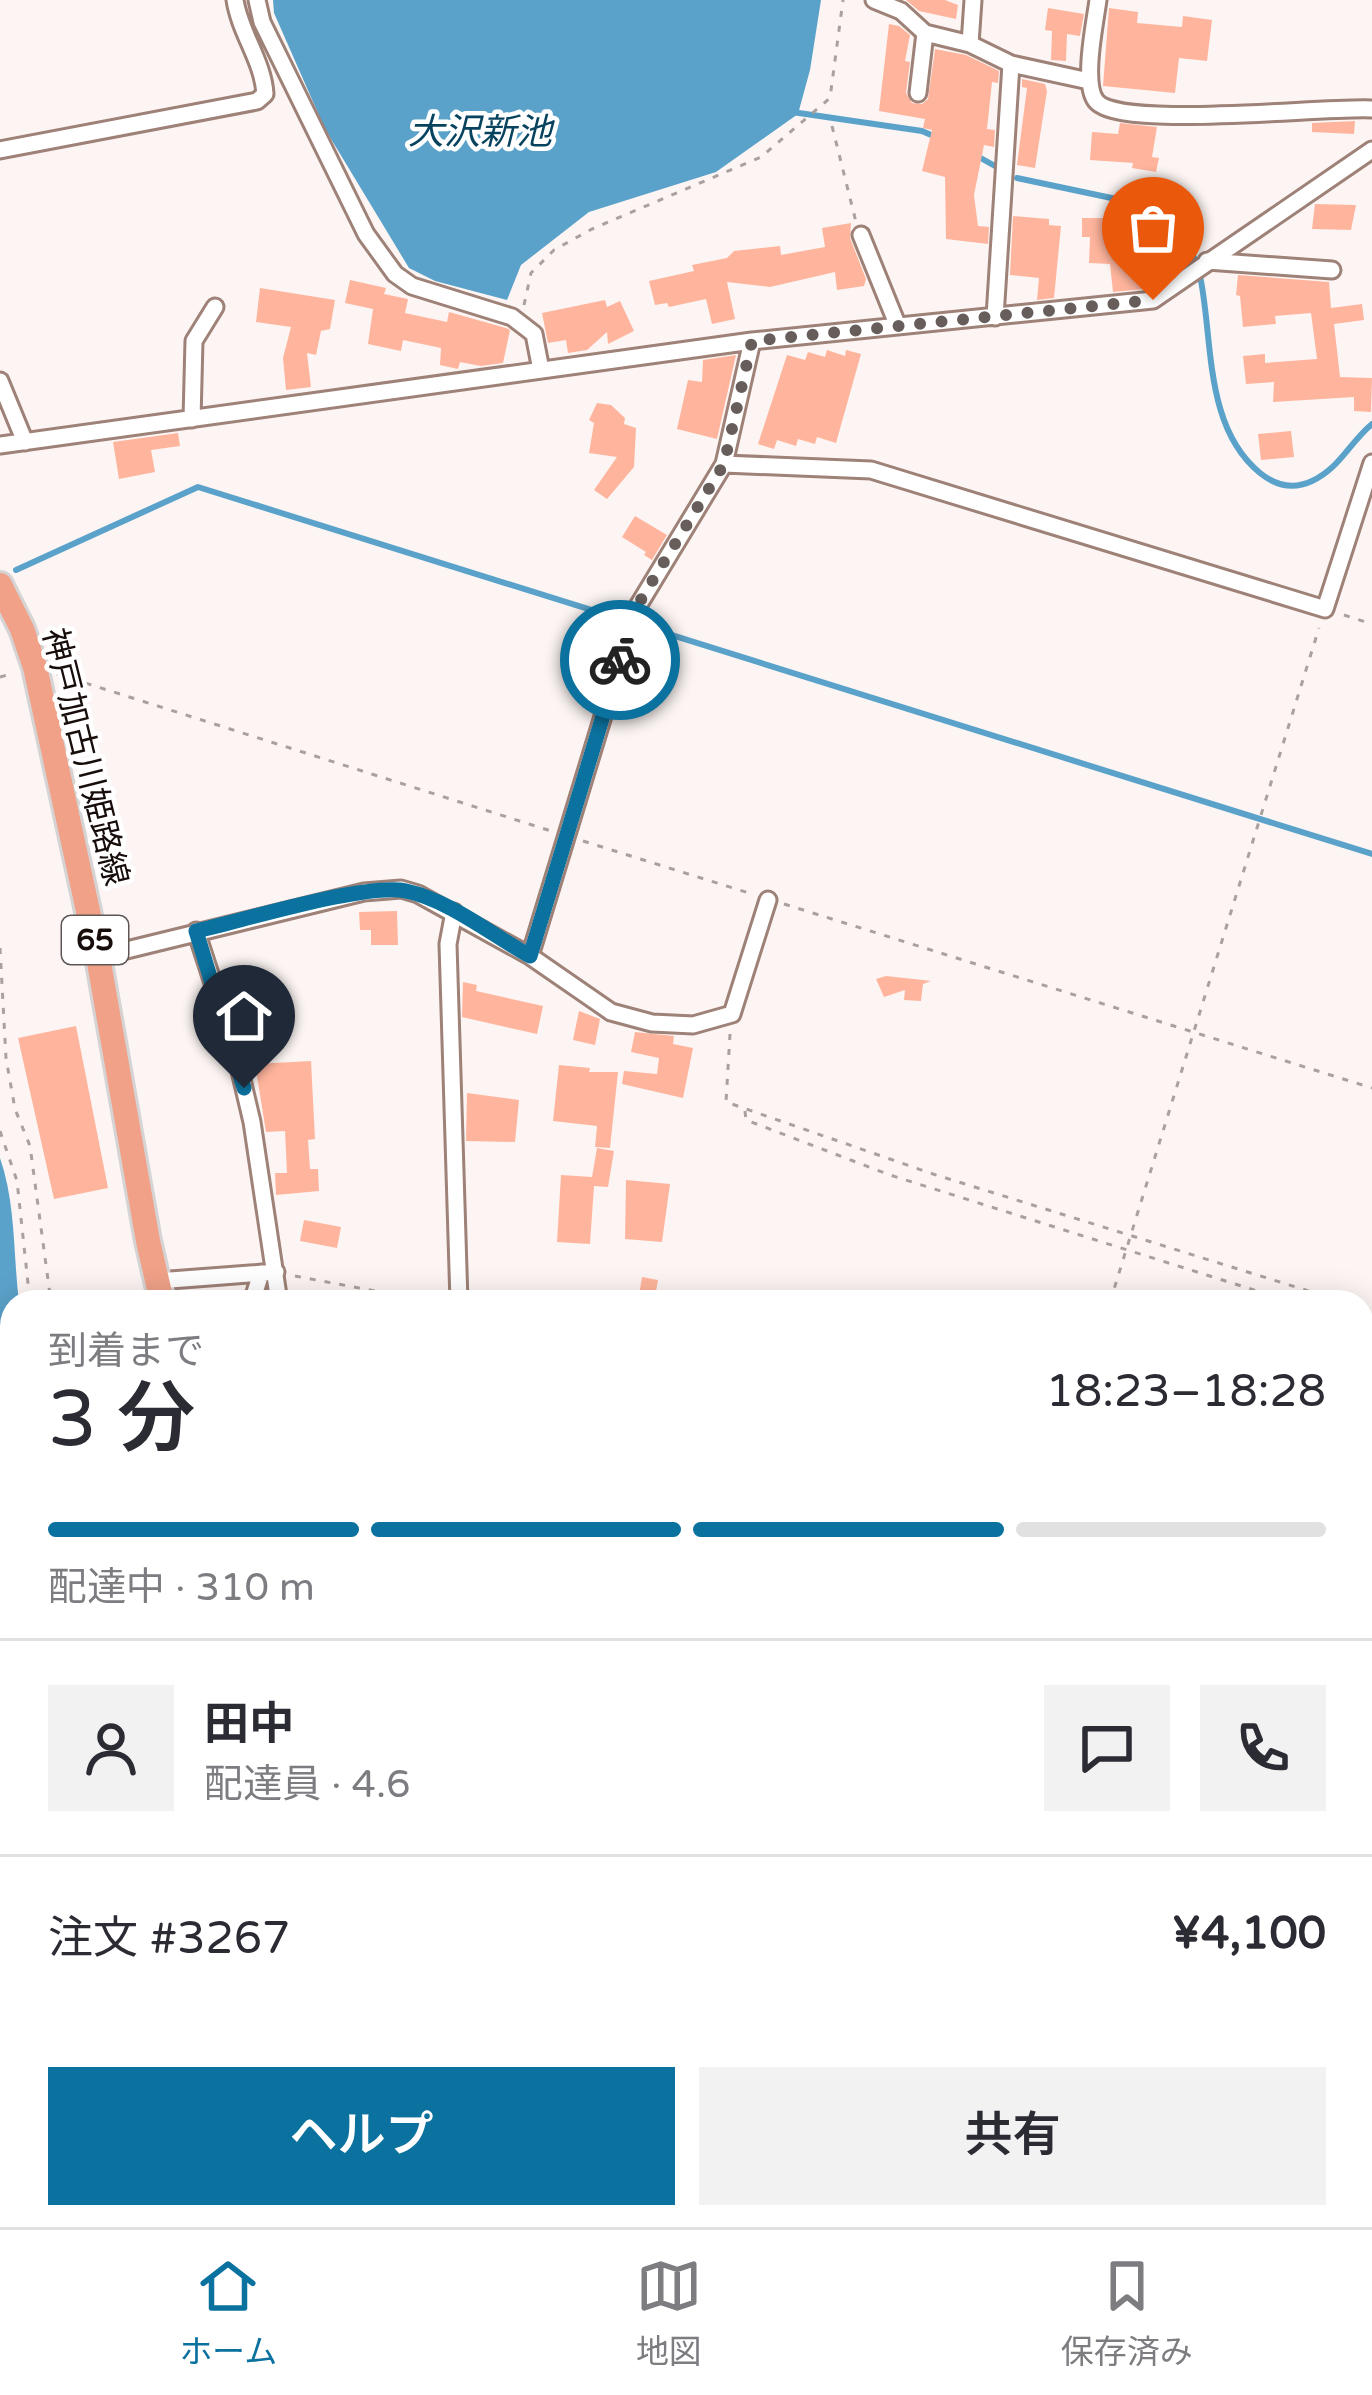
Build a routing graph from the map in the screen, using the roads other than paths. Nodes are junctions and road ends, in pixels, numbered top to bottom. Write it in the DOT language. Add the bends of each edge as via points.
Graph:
graph roads {
  1 [pos="235,0"];
  2 [pos="257,0"];
  3 [pos="874,0"];
  4 [pos="973,0"];
  5 [pos="1098,0"];
  6 [pos="925,33"];
  7 [pos="970,44"];
  8 [pos="1011,64"];
  9 [pos="1089,81"];
  10 [pos="918,93"];
  11 [pos="1372,110"];
  12 [pos="0,148"];
  13 [pos="1372,150"];
  14 [pos="860,235"];
  15 [pos="1207,261"];
  16 [pos="1332,270"];
  17 [pos="215,307"];
  18 [pos="995,317"];
  19 [pos="897,324"];
  20 [pos="752,341"];
  21 [pos="541,370"];
  22 [pos="0,381"];
  23 [pos="193,418"];
  24 [pos="25,442"];
  25 [pos="0,445"];
  26 [pos="1372,463"];
  27 [pos="724,464"];
  28 [pos="0,585"];
  29 [pos="768,900"];
  30 [pos="454,912"];
  31 [pos="196,931"];
  32 [pos="98,956"];
  33 [pos="530,956"];
  34 [pos="268,1272"];
  35 [pos="160,1290"];
  36 [pos="171,1290"];
  37 [pos="258,1290"];
  38 [pos="275,1290"];
  39 [pos="459,1290"];
  1 -- 12 [label="street" via="263,79 265,94 257,100"];
  2 -- 21 [label="street" via="366,234 394,274 512,316 534,334"];
  3 -- 6 [label="street"];
  4 -- 7 [label="street"];
  5 -- 9 [label="street"];
  6 -- 7 [label="street"];
  6 -- 10 [label="street"];
  7 -- 8 [label="street"];
  8 -- 9 [label="street"];
  8 -- 18 [label="street"];
  9 -- 11 [label="street" via="1106,110 1155,116"];
  13 -- 15 [label="street"];
  14 -- 19 [label="street"];
  15 -- 16 [label="street"];
  15 -- 18 [label="street" via="1153,300"];
  17 -- 23 [label="street" via="194,340"];
  18 -- 19 [label="street"];
  19 -- 20 [label="street"];
  20 -- 21 [label="street"];
  20 -- 27 [label="street"];
  21 -- 23 [label="street"];
  22 -- 24 [label="street"];
  23 -- 24 [label="street"];
  24 -- 25 [label="street"];
  26 -- 27 [label="street" via="1324,609 871,470"];
  27 -- 33 [label="street" via="634,611"];
  28 -- 32 [label="main road, 神戸加古川姫路線 / 65" via="35,667"];
  29 -- 33 [label="street" via="732,1014 693,1025 611,1012"];
  30 -- 31 [label="street" via="401,889"];
  30 -- 33 [label="street"];
  30 -- 39 [label="street" via="448,944"];
  31 -- 32 [label="street"];
  31 -- 34 [label="street" via="252,1122"];
  32 -- 35 [label="main road, 神戸加古川姫路線 / 65"];
  34 -- 36 [label="street"];
  34 -- 37 [label="street"];
  34 -- 38 [label="street"];
}
